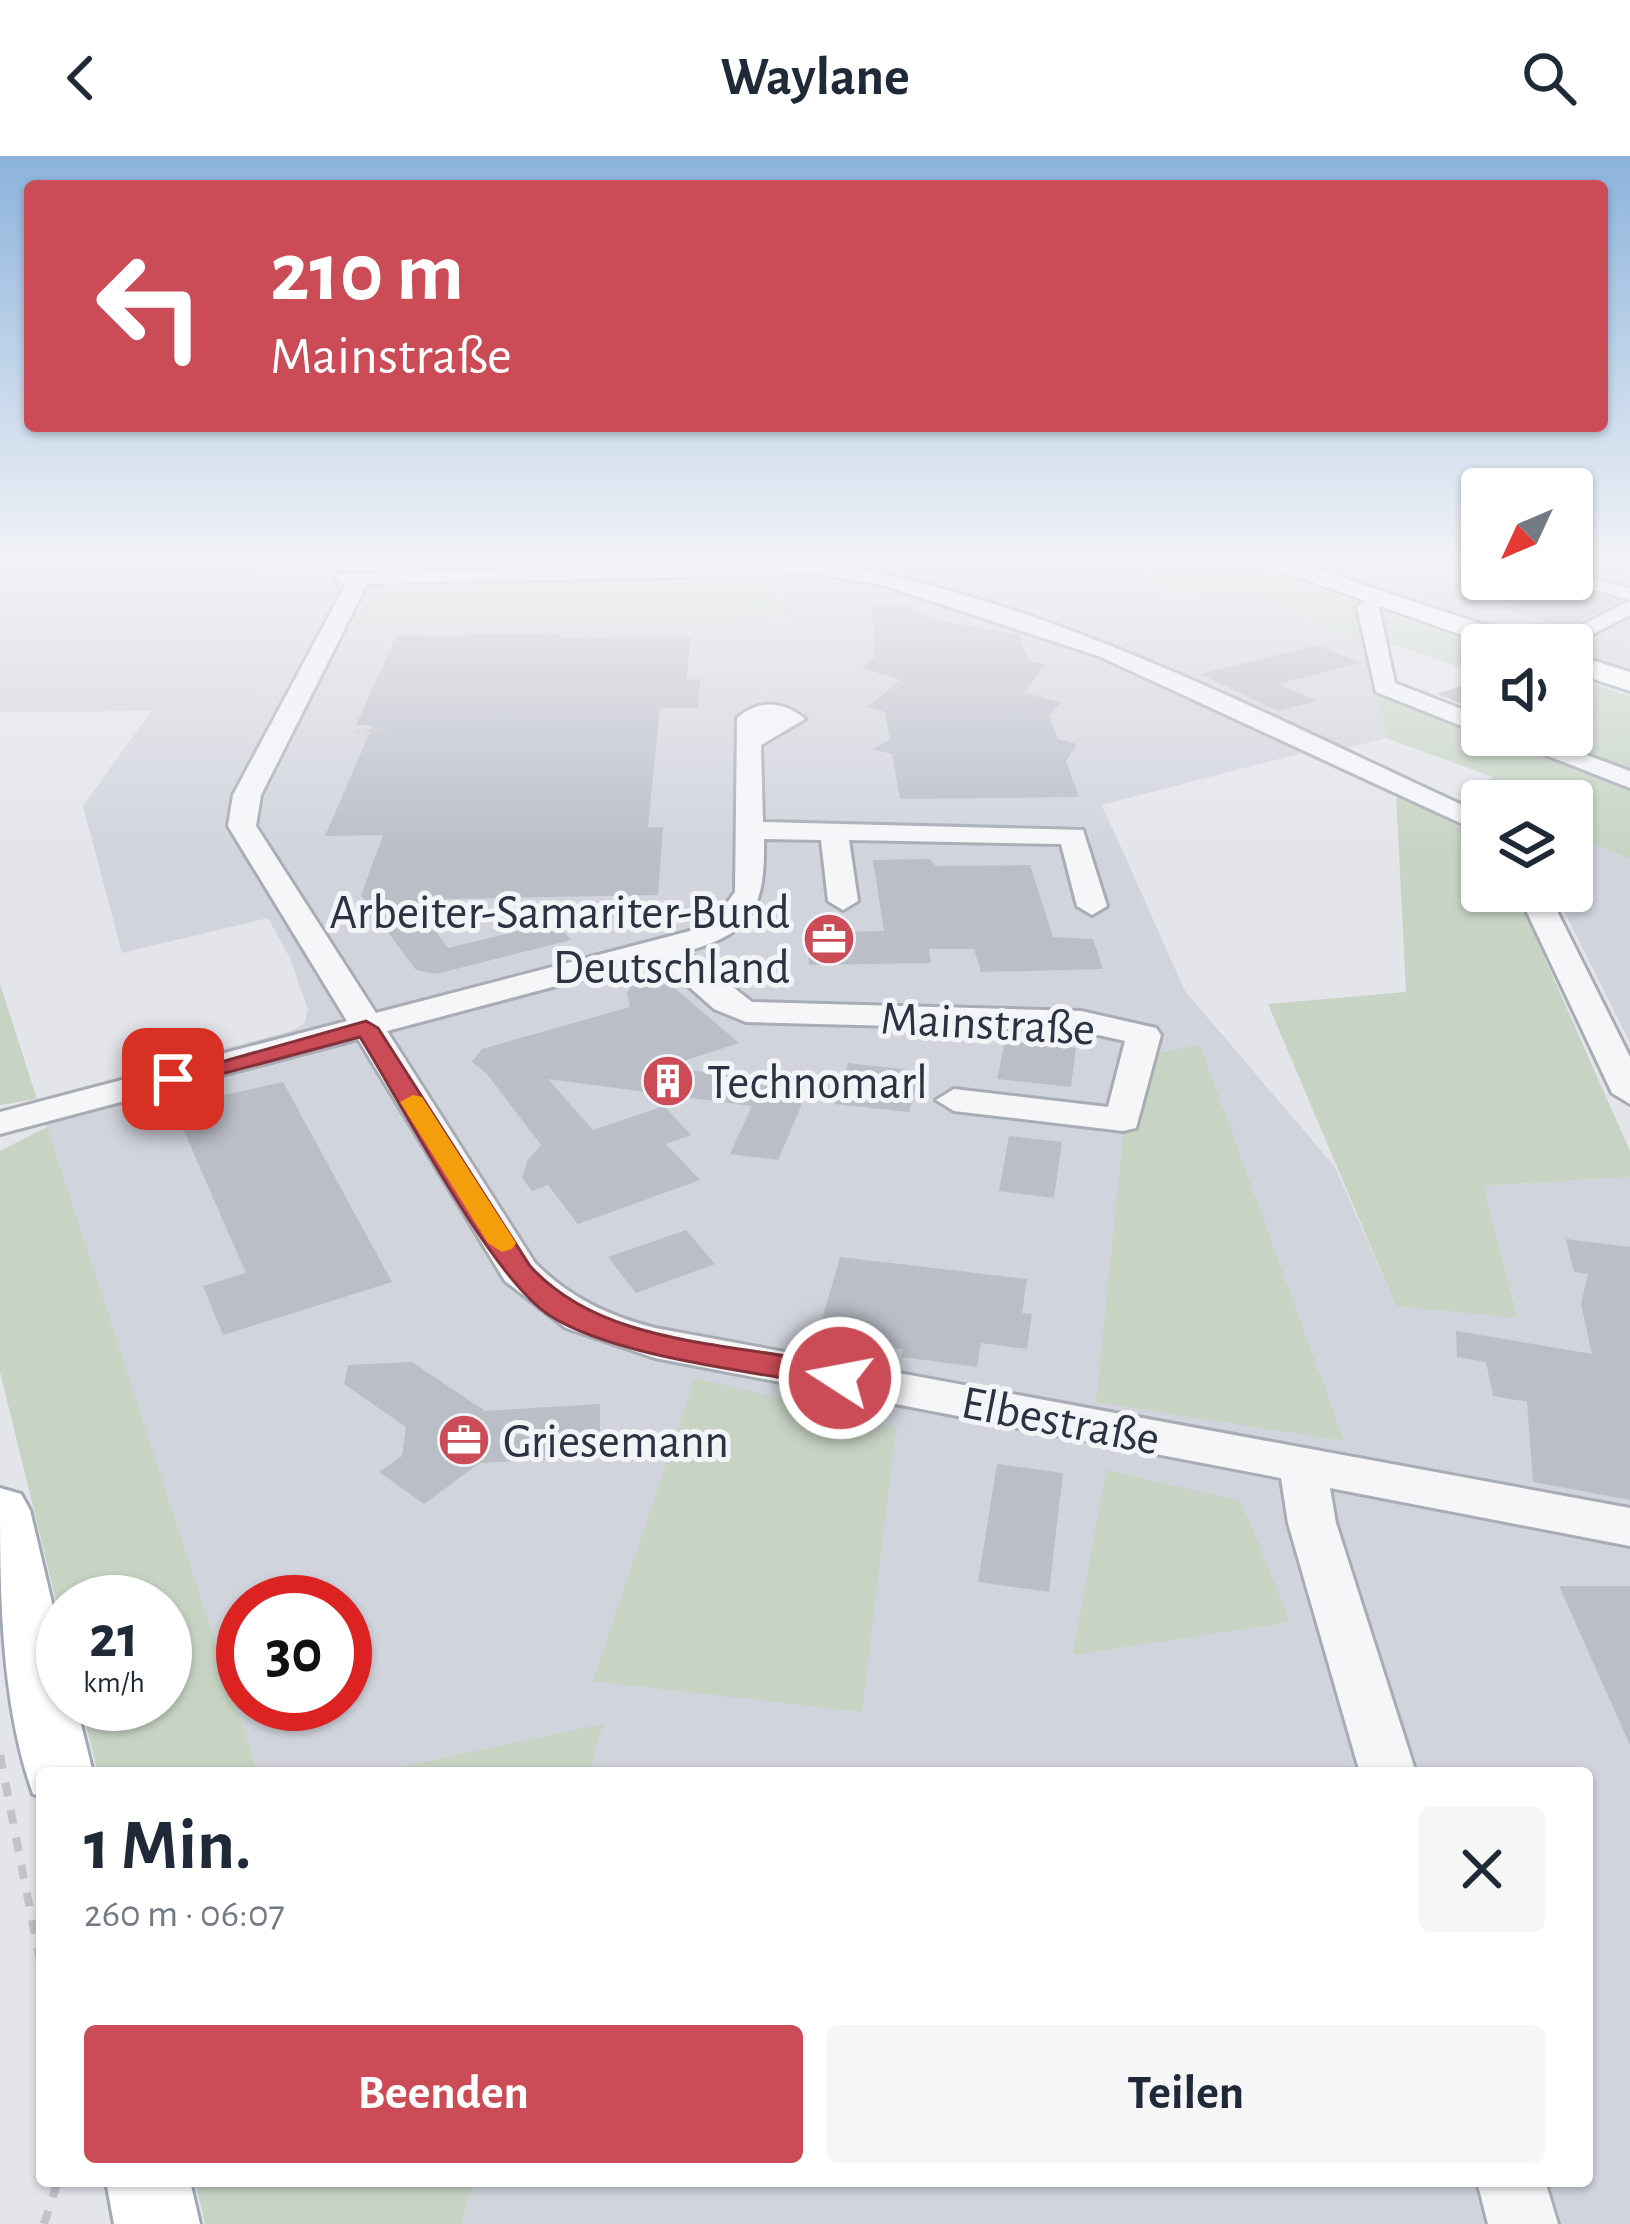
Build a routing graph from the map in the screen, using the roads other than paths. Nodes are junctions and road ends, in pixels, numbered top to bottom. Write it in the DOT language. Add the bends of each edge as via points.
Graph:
graph roads {
  1 [pos="313,660"];
  2 [pos="1125,660"];
  3 [pos="1379,660"];
  4 [pos="1593,670"];
  5 [pos="1630,682"];
  6 [pos="1461,718"];
  7 [pos="748,741"];
  8 [pos="1565,756"];
  9 [pos="1630,780"];
  10 [pos="1461,815"];
  11 [pos="749,830"];
  12 [pos="834,832"];
  13 [pos="843,902"];
  14 [pos="1092,906"];
  15 [pos="1542,912"];
  16 [pos="668,951"];
  17 [pos="366,1028"];
  18 [pos="1630,1093"];
  19 [pos="954,1100"];
  20 [pos="0,1123"];
  21 [pos="1303,1465"];
  22 [pos="0,1510"];
  23 [pos="1630,1527"];
  24 [pos="57,1767"];
  25 [pos="1386,1767"];
  26 [pos="149,2187"];
  27 [pos="1512,2187"];
  28 [pos="157,2224"];
  29 [pos="1523,2224"];
  1 -- 17 [label="street, Elbestraße" via="240,814"];
  2 -- 10 [label="street, Elbestraße"];
  3 -- 6 [label="street" via="1384,687"];
  4 -- 5 [label="main road"];
  7 -- 11 [label="street"];
  8 -- 9 [label="street"];
  11 -- 12 [label="street"];
  11 -- 16 [label="street" via="750,892 735,914"];
  12 -- 13 [label="street"];
  12 -- 14 [label="street" via="1073,836"];
  15 -- 18 [label="street"];
  16 -- 17 [label="street"];
  16 -- 19 [label="street, Mainstraße" via="746,1012 1082,1021 1144,1035 1123,1120"];
  17 -- 20 [label="street"];
  17 -- 21 [label="street, Elbestraße" via="520,1272 577,1318 655,1342"];
  21 -- 23 [label="street, Elbestraße"];
  21 -- 25 [label="street" via="1312,1523"];
  22 -- 24 [label="main road"];
  26 -- 28 [label="main road"];
  27 -- 29 [label="street"];
}
